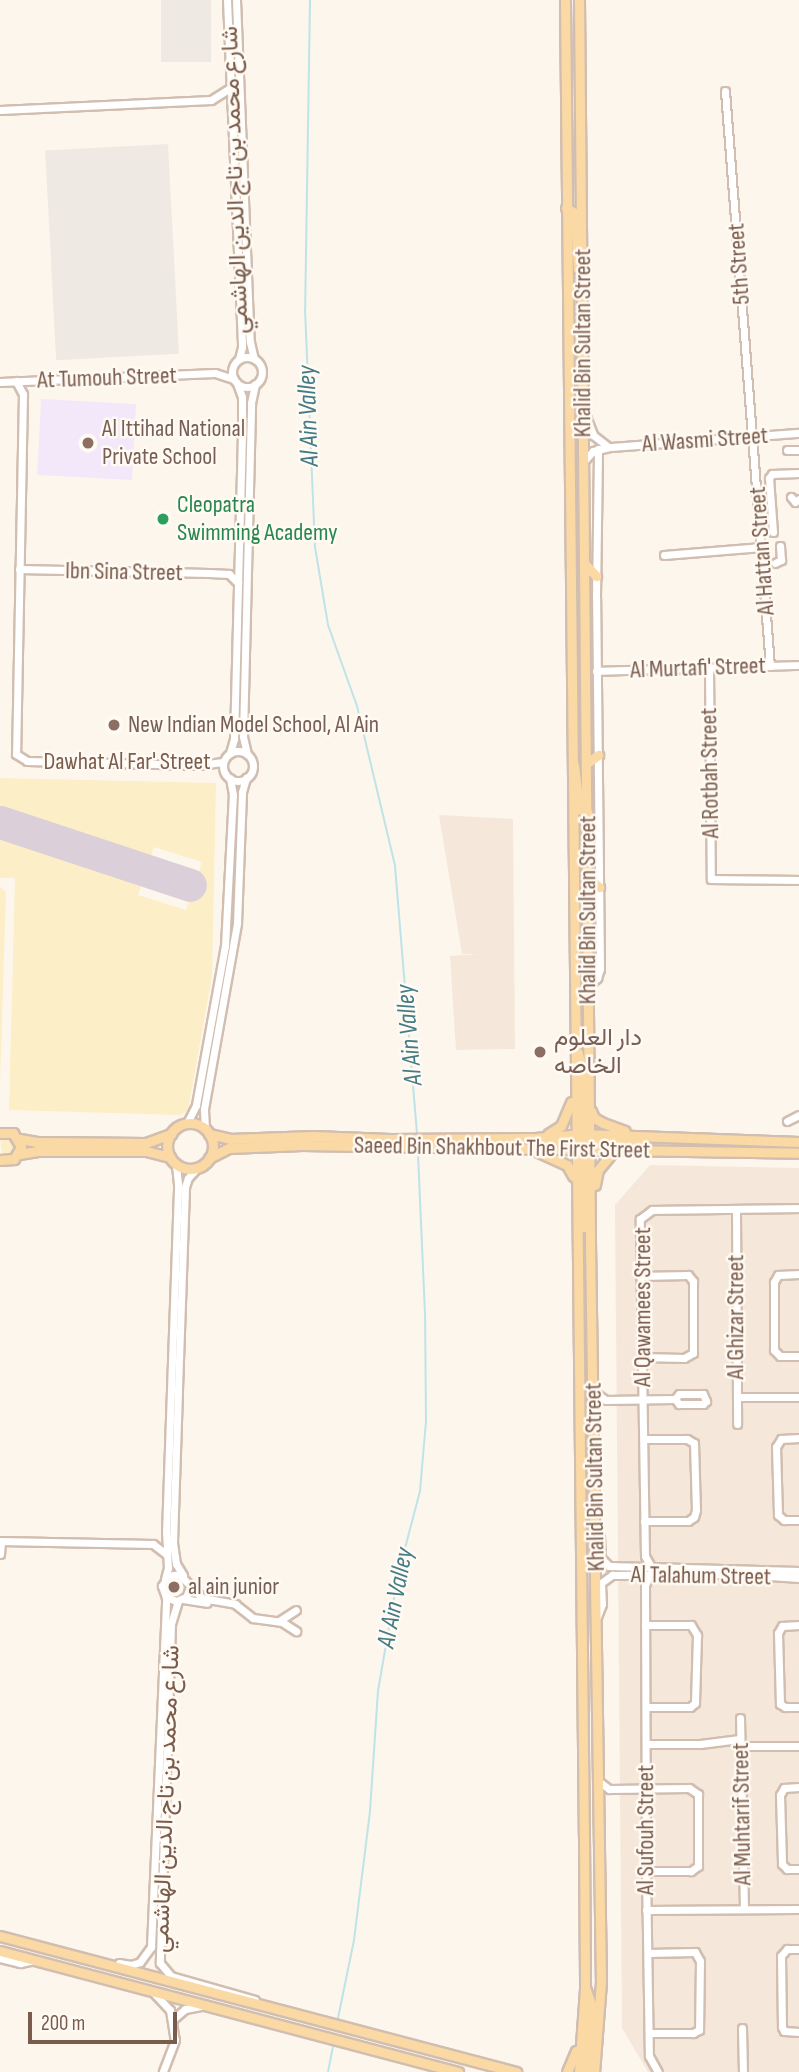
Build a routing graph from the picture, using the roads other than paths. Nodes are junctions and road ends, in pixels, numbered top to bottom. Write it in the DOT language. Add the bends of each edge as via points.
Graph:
graph roads {
  1 [pos="227,0"];
  2 [pos="236,0"];
  3 [pos="565,0"];
  4 [pos="579,0"];
  5 [pos="230,88"];
  6 [pos="725,91"];
  7 [pos="211,100"];
  8 [pos="0,110"];
  9 [pos="232,112"];
  10 [pos="566,127"];
  11 [pos="581,198"];
  12 [pos="566,208"];
  13 [pos="583,280"];
  14 [pos="254,359"];
  15 [pos="237,361"];
  16 [pos="215,373"];
  17 [pos="16,381"];
  18 [pos="33,381"];
  19 [pos="236,381"];
  20 [pos="0,382"];
  21 [pos="255,384"];
  22 [pos="23,394"];
  23 [pos="583,406"];
  24 [pos="799,433"];
  25 [pos="753,437"];
  26 [pos="611,447"];
  27 [pos="598,449"];
  28 [pos="787,450"];
  29 [pos="799,450"];
  30 [pos="584,461"];
  31 [pos="799,473"];
  32 [pos="773,531"];
  33 [pos="780,546"];
  34 [pos="762,547"];
  35 [pos="664,555"];
  36 [pos="584,563"];
  37 [pos="763,564"];
  38 [pos="239,565"];
  39 [pos="19,569"];
  40 [pos="229,575"];
  41 [pos="596,576"];
  42 [pos="238,583"];
  43 [pos="799,665"];
  44 [pos="770,666"];
  45 [pos="709,668"];
  46 [pos="596,671"];
  47 [pos="230,753"];
  48 [pos="247,754"];
  49 [pos="598,755"];
  50 [pos="571,761"];
  51 [pos="223,762"];
  52 [pos="587,763"];
  53 [pos="230,778"];
  54 [pos="246,778"];
  55 [pos="587,812"];
  56 [pos="587,877"];
  57 [pos="799,880"];
  58 [pos="599,887"];
  59 [pos="589,985"];
  60 [pos="575,1048"];
  61 [pos="588,1061"];
  62 [pos="574,1087"];
  63 [pos="799,1115"];
  64 [pos="787,1121"];
  65 [pos="187,1123"];
  66 [pos="207,1132"];
  67 [pos="0,1133"];
  68 [pos="171,1134"];
  69 [pos="535,1138"];
  70 [pos="20,1139"];
  71 [pos="690,1140"];
  72 [pos="460,1142"];
  73 [pos="583,1142"];
  74 [pos="799,1142"];
  75 [pos="391,1143"];
  76 [pos="494,1147"];
  77 [pos="615,1149"];
  78 [pos="799,1153"];
  79 [pos="19,1154"];
  80 [pos="209,1158"];
  81 [pos="0,1160"];
  82 [pos="173,1160"];
  83 [pos="198,1167"];
  84 [pos="576,1194"];
  85 [pos="799,1208"];
  86 [pos="736,1209"];
  87 [pos="590,1242"];
  88 [pos="799,1274"];
  89 [pos="640,1276"];
  90 [pos="799,1356"];
  91 [pos="642,1357"];
  92 [pos="594,1392"];
  93 [pos="799,1396"];
  94 [pos="737,1397"];
  95 [pos="643,1399"];
  96 [pos="675,1399"];
  97 [pos="606,1400"];
  98 [pos="594,1409"];
  99 [pos="737,1424"];
  100 [pos="799,1438"];
  101 [pos="644,1440"];
  102 [pos="580,1460"];
  103 [pos="595,1513"];
  104 [pos="799,1520"];
  105 [pos="644,1521"];
  106 [pos="595,1524"];
  107 [pos="166,1533"];
  108 [pos="0,1541"];
  109 [pos="153,1544"];
  110 [pos="0,1554"];
  111 [pos="166,1554"];
  112 [pos="645,1556"];
  113 [pos="650,1569"];
  114 [pos="638,1570"];
  115 [pos="799,1571"];
  116 [pos="183,1575"];
  117 [pos="799,1578"];
  118 [pos="165,1579"];
  119 [pos="645,1585"];
  120 [pos="190,1587"];
  121 [pos="166,1597"];
  122 [pos="181,1600"];
  123 [pos="218,1602"];
  124 [pos="296,1610"];
  125 [pos="597,1618"];
  126 [pos="279,1622"];
  127 [pos="645,1625"];
  128 [pos="799,1625"];
  129 [pos="296,1631"];
  130 [pos="582,1631"];
  131 [pos="597,1678"];
  132 [pos="646,1707"];
  133 [pos="799,1707"];
  134 [pos="740,1718"];
  135 [pos="742,1743"];
  136 [pos="646,1744"];
  137 [pos="799,1746"];
  138 [pos="597,1780"];
  139 [pos="799,1787"];
  140 [pos="610,1789"];
  141 [pos="646,1789"];
  142 [pos="598,1801"];
  143 [pos="799,1869"];
  144 [pos="646,1871"];
  145 [pos="744,1909"];
  146 [pos="799,1909"];
  147 [pos="646,1910"];
  148 [pos="0,1936"];
  149 [pos="799,1949"];
  150 [pos="0,1951"];
  151 [pos="68,1953"];
  152 [pos="648,1953"];
  153 [pos="0,1958"];
  154 [pos="35,1960"];
  155 [pos="585,1989"];
  156 [pos="153,1992"];
  157 [pos="204,2006"];
  158 [pos="268,2007"];
  159 [pos="171,2020"];
  160 [pos="584,2023"];
  161 [pos="742,2028"];
  162 [pos="799,2032"];
  163 [pos="649,2033"];
  164 [pos="598,2036"];
  165 [pos="163,2072"];
  166 [pos="458,2072"];
  167 [pos="516,2072"];
  168 [pos="567,2072"];
  169 [pos="579,2072"];
  170 [pos="586,2072"];
  171 [pos="594,2072"];
  172 [pos="600,2072"];
  173 [pos="658,2072"];
  174 [pos="743,2072"];
  1 -- 5 [label="street, شارع محمد بن تاج الدين الهاشمي"];
  2 -- 14 [label="street, شارع محمد بن تاج الدين الهاشمي"];
  3 -- 10 [label="main road, Khalid Bin Sultan Street"];
  4 -- 11 [label="main road, Khalid Bin Sultan Street"];
  5 -- 7 [label="street"];
  5 -- 9 [label="street, شارع محمد بن تاج الدين الهاشمي"];
  6 -- 25 [label="street, 5th Street"];
  7 -- 8 [label="street"];
  7 -- 9 [label="street"];
  9 -- 15 [label="street, شارع محمد بن تاج الدين الهاشمي" via="242,347"];
  10 -- 11 [label="main road" via="571,141 573,194"];
  10 -- 12 [label="main road, Khalid Bin Sultan Street"];
  11 -- 13 [label="main road, Khalid Bin Sultan Street"];
  12 -- 13 [label="main road" via="574,211 576,257"];
  12 -- 50 [label="main road, Khalid Bin Sultan Street"];
  13 -- 23 [label="main road, Khalid Bin Sultan Street"];
  14 -- 15 [label="street"];
  14 -- 21 [label="street" via="262,373"];
  15 -- 16 [label="street, At Tumouh Street"];
  15 -- 19 [label="street" via="232,371"];
  16 -- 18 [label="street, At Tumouh Street"];
  16 -- 19 [label="street, At Tumouh Street"];
  17 -- 18 [label="street, At Tumouh Street"];
  17 -- 20 [label="street, At Tumouh Street"];
  17 -- 22 [label="street, Dawhat Al Far' Street"];
  18 -- 22 [label="street"];
  19 -- 21 [label="street"];
  19 -- 38 [label="street" via="242,402"];
  21 -- 48 [label="street" via="243,740"];
  22 -- 39 [label="street, Dawhat Al Far' Street"];
  23 -- 26 [label="street, Al Wasmi Street" via="597,441"];
  23 -- 30 [label="main road, Khalid Bin Sultan Street"];
  24 -- 25 [label="street, Al Wasmi Street"];
  25 -- 26 [label="street, Al Wasmi Street"];
  25 -- 34 [label="street, Al Hattan Street"];
  26 -- 27 [label="street, Al Wasmi Street"];
  27 -- 30 [label="street"];
  27 -- 41 [label="street"];
  28 -- 29 [label="street"];
  30 -- 36 [label="main road, Khalid Bin Sultan Street"];
  31 -- 32 [label="street" via="769,476"];
  33 -- 37 [label="street" via="781,560"];
  34 -- 35 [label="street"];
  34 -- 37 [label="street, Al Hattan Street"];
  36 -- 41 [label="main road"];
  36 -- 52 [label="main road, Khalid Bin Sultan Street"];
  37 -- 44 [label="street, Al Hattan Street"];
  38 -- 40 [label="street"];
  38 -- 42 [label="street"];
  39 -- 40 [label="street, Ibn Sina Street"];
  39 -- 51 [label="street, Dawhat Al Far' Street" via="18,757 27,761"];
  40 -- 42 [label="street"];
  41 -- 46 [label="street"];
  42 -- 47 [label="street"];
  43 -- 44 [label="street, Al Murtafi' Street"];
  44 -- 45 [label="street, Al Murtafi' Street"];
  45 -- 46 [label="street, Al Murtafi' Street"];
  45 -- 57 [label="street, Al Rotbah Street" via="711,879"];
  46 -- 49 [label="street"];
  47 -- 48 [label="street"];
  47 -- 51 [label="street"];
  48 -- 54 [label="street" via="253,766"];
  49 -- 52 [label="main road"];
  49 -- 58 [label="street"];
  50 -- 55 [label="main road" via="578,774 579,809"];
  50 -- 60 [label="main road, Khalid Bin Sultan Street"];
  51 -- 53 [label="street"];
  52 -- 55 [label="main road, Khalid Bin Sultan Street"];
  53 -- 54 [label="street"];
  53 -- 65 [label="street" via="233,796 225,946 195,1110"];
  54 -- 66 [label="street" via="237,923 204,1109"];
  55 -- 56 [label="main road, Khalid Bin Sultan Street"];
  56 -- 58 [label="main road"];
  56 -- 59 [label="main road, Khalid Bin Sultan Street"];
  58 -- 59 [label="street" via="600,968"];
  59 -- 61 [label="main road, Khalid Bin Sultan Street"];
  60 -- 62 [label="main road, Khalid Bin Sultan Street"];
  60 -- 73 [label="main road" via="581,1068"];
  61 -- 71 [label="main road" via="594,1118 620,1131"];
  61 -- 73 [label="main road, Khalid Bin Sultan Street"];
  62 -- 69 [label="main road" via="568,1113 558,1129"];
  62 -- 73 [label="main road, Khalid Bin Sultan Street"];
  63 -- 64 [label="street"];
  65 -- 66 [label="main road"];
  65 -- 68 [label="main road"];
  66 -- 75 [label="main road, Saeed Bin Shakhbout The First Street" via="230,1139 313,1136"];
  66 -- 80 [label="main road" via="212,1146"];
  67 -- 70 [label="main road" via="9,1131"];
  68 -- 70 [label="main road" via="151,1142"];
  68 -- 82 [label="main road" via="167,1143"];
  69 -- 72 [label="main road, Saeed Bin Shakhbout The First Street"];
  69 -- 73 [label="main road, Saeed Bin Shakhbout The First Street"];
  70 -- 79 [label="main road"];
  71 -- 73 [label="main road"];
  71 -- 74 [label="main road"];
  72 -- 75 [label="main road, Saeed Bin Shakhbout The First Street"];
  72 -- 76 [label="main road, Saeed Bin Shakhbout The First Street"];
  73 -- 76 [label="main road, Saeed Bin Shakhbout The First Street"];
  73 -- 77 [label="main road, Saeed Bin Shakhbout The First Street"];
  73 -- 84 [label="main road, Khalid Bin Sultan Street"];
  73 -- 87 [label="main road, Khalid Bin Sultan Street"];
  75 -- 80 [label="main road, Saeed Bin Shakhbout The First Street" via="235,1147"];
  76 -- 84 [label="main road" via="542,1152 567,1165"];
  77 -- 78 [label="main road, Saeed Bin Shakhbout The First Street"];
  77 -- 87 [label="main road" via="596,1177"];
  79 -- 81 [label="main road" via="10,1161"];
  79 -- 82 [label="main road" via="146,1151"];
  80 -- 83 [label="main road"];
  82 -- 83 [label="main road" via="189,1169"];
  82 -- 107 [label="street" via="178,1184"];
  83 -- 116 [label="street" via="185,1187 173,1542 176,1564"];
  84 -- 102 [label="main road, Khalid Bin Sultan Street"];
  85 -- 86 [label="street, Al Qawamees Street"];
  86 -- 89 [label="street, Al Qawamees Street" via="647,1212 640,1219"];
  86 -- 94 [label="street, Al Ghizar Street"];
  87 -- 92 [label="main road, Khalid Bin Sultan Street"];
  88 -- 90 [label="street" via="774,1279 774,1350 782,1356"];
  89 -- 91 [label="street, Al Qawamees Street"];
  89 -- 91 [label="street" via="688,1275 693,1281 693,1353 684,1358"];
  91 -- 95 [label="street, Al Qawamees Street"];
  92 -- 97 [label="street"];
  92 -- 98 [label="main road, Khalid Bin Sultan Street"];
  93 -- 94 [label="street"];
  94 -- 99 [label="street, Al Ghizar Street"];
  95 -- 96 [label="street"];
  95 -- 97 [label="street"];
  95 -- 101 [label="street, Al Qawamees Street"];
  97 -- 98 [label="street"];
  98 -- 103 [label="main road, Khalid Bin Sultan Street"];
  100 -- 104 [label="street" via="781,1439 776,1447 778,1515"];
  101 -- 105 [label="street, Al Qawamees Street"];
  101 -- 105 [label="street" via="687,1439 694,1443 696,1510 688,1521"];
  102 -- 103 [label="main road" via="589,1458"];
  102 -- 130 [label="main road, Khalid Bin Sultan Street"];
  103 -- 106 [label="main road, Khalid Bin Sultan Street"];
  105 -- 112 [label="street, Al Qawamees Street"];
  106 -- 114 [label="street, Al Talahum Street" via="604,1563"];
  106 -- 125 [label="main road, Khalid Bin Sultan Street"];
  107 -- 109 [label="street"];
  107 -- 111 [label="street"];
  108 -- 109 [label="street"];
  108 -- 110 [label="street"];
  109 -- 111 [label="street"];
  111 -- 118 [label="street"];
  112 -- 113 [label="street, Al Qawamees Street"];
  112 -- 114 [label="street"];
  113 -- 114 [label="street, Al Talahum Street"];
  113 -- 115 [label="street, Al Talahum Street"];
  113 -- 117 [label="street, Al Talahum Street"];
  113 -- 119 [label="street, Al Sufouh Street"];
  114 -- 119 [label="street"];
  114 -- 125 [label="street, Al Talahum Street" via="605,1577"];
  116 -- 118 [label="street" via="175,1573"];
  116 -- 120 [label="street"];
  118 -- 121 [label="street"];
  119 -- 127 [label="street, Al Sufouh Street"];
  120 -- 122 [label="street"];
  120 -- 123 [label="street" via="202,1598"];
  121 -- 122 [label="street"];
  121 -- 151 [label="street, شارع محمد بن تاج الدين الهاشمي" via="150,1951 131,1965"];
  122 -- 123 [label="street"];
  122 -- 158 [label="street, شارع محمد بن تاج الدين الهاشمي" via="171,1624 160,1963 171,1976 243,1994"];
  123 -- 126 [label="street" via="234,1604 257,1619"];
  124 -- 126 [label="street"];
  125 -- 131 [label="main road, Khalid Bin Sultan Street"];
  126 -- 129 [label="street"];
  127 -- 132 [label="street, Al Sufouh Street"];
  127 -- 132 [label="street" via="691,1625 697,1635 695,1703 690,1707"];
  128 -- 133 [label="street" via="782,1626 778,1633 780,1703"];
  130 -- 131 [label="main road" via="588,1674"];
  130 -- 155 [label="main road, Khalid Bin Sultan Street"];
  131 -- 138 [label="main road, Khalid Bin Sultan Street"];
  132 -- 136 [label="street, Al Sufouh Street"];
  134 -- 135 [label="street, Al Muhtarif Street"];
  135 -- 136 [label="street"];
  135 -- 137 [label="street"];
  135 -- 145 [label="street, Al Muhtarif Street"];
  136 -- 141 [label="street, Al Sufouh Street"];
  138 -- 140 [label="street"];
  138 -- 142 [label="main road, Khalid Bin Sultan Street"];
  139 -- 143 [label="street" via="784,1788 780,1795 782,1864"];
  140 -- 141 [label="street"];
  140 -- 142 [label="street"];
  141 -- 144 [label="street, Al Sufouh Street"];
  141 -- 144 [label="street" via="696,1791 699,1863 691,1871"];
  142 -- 164 [label="main road, Khalid Bin Sultan Street"];
  144 -- 147 [label="street, Al Sufouh Street"];
  145 -- 146 [label="street"];
  145 -- 147 [label="street"];
  147 -- 152 [label="street, Al Sufouh Street"];
  148 -- 151 [label="main road"];
  149 -- 162 [label="street" via="787,1949 781,1956 782,2027"];
  150 -- 154 [label="main road"];
  151 -- 158 [label="main road"];
  152 -- 163 [label="street, Al Sufouh Street"];
  152 -- 163 [label="street" via="692,1952 700,1958 699,2030"];
  153 -- 154 [label="street" via="20,1963"];
  154 -- 156 [label="main road"];
  155 -- 160 [label="main road, Khalid Bin Sultan Street"];
  155 -- 170 [label="main road" via="592,2007"];
  156 -- 157 [label="main road"];
  156 -- 159 [label="street" via="167,2004"];
  157 -- 159 [label="street" via="185,2009"];
  157 -- 166 [label="main road"];
  158 -- 167 [label="main road"];
  159 -- 165 [label="street" via="174,2046"];
  160 -- 168 [label="main road"];
  160 -- 169 [label="main road, Khalid Bin Sultan Street"];
  161 -- 174 [label="street"];
  163 -- 173 [label="street, Al Sufouh Street" via="650,2060"];
  164 -- 171 [label="main road, Khalid Bin Sultan Street"];
  164 -- 172 [label="main road"];
}
